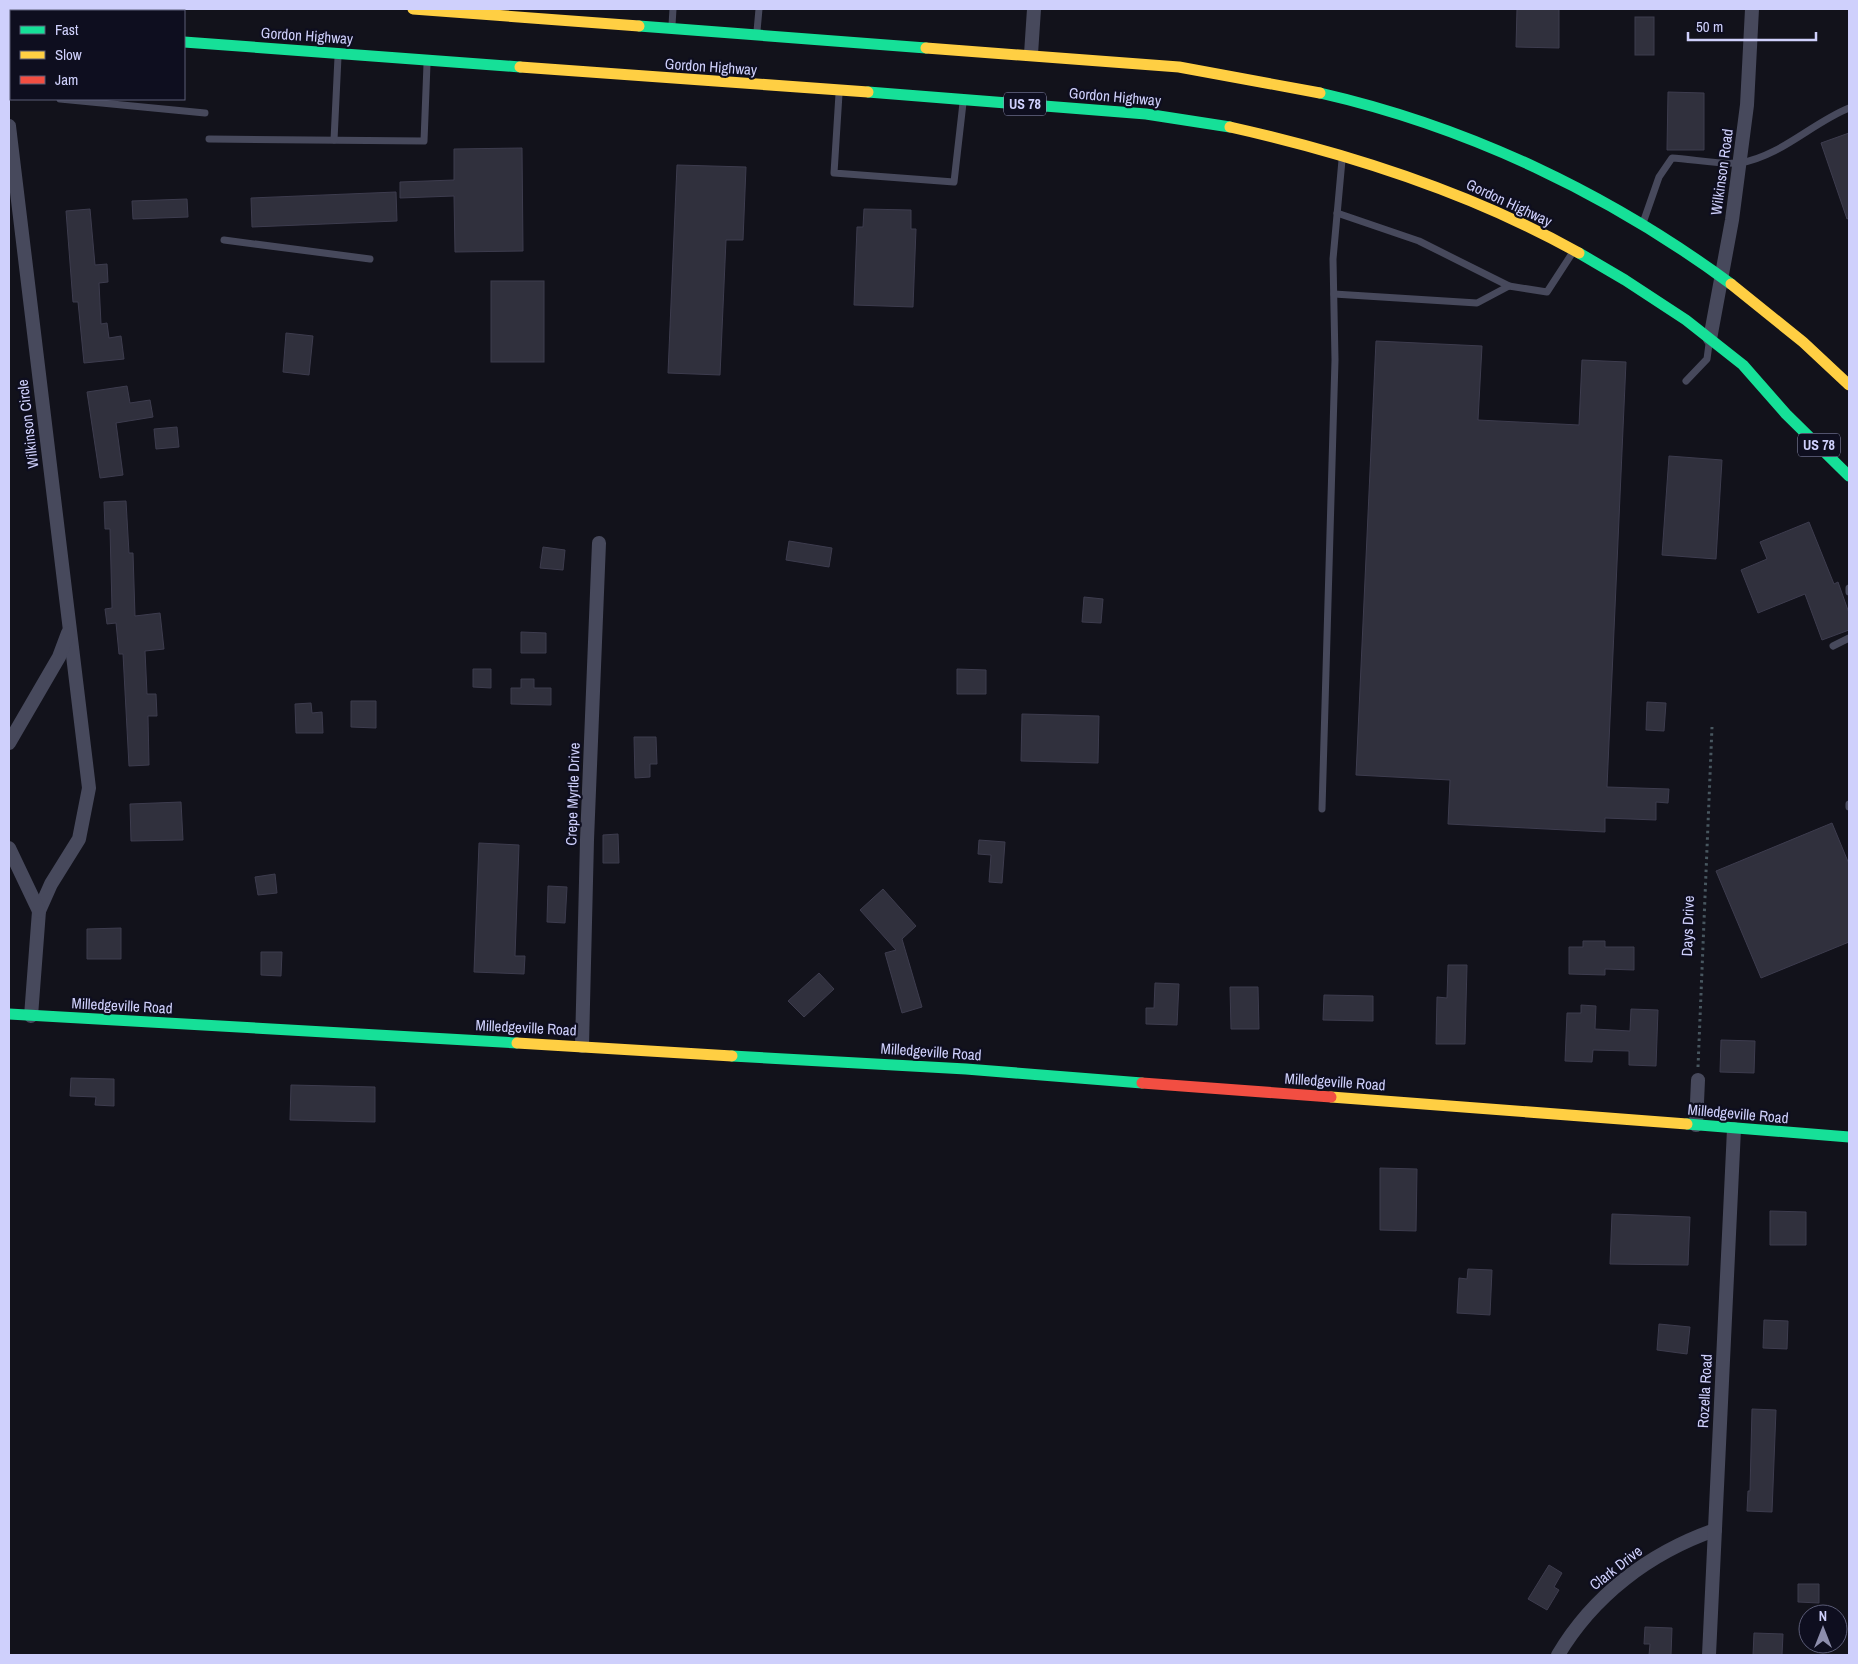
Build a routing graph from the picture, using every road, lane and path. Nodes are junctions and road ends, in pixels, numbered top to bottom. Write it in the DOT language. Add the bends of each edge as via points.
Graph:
graph roads {
  1 [pos="413,9"];
  2 [pos="673,9"];
  3 [pos="759,9"];
  4 [pos="1034,9"];
  5 [pos="1752,9"];
  6 [pos="506,12"];
  7 [pos="672,28"];
  8 [pos="756,34"];
  9 [pos="185,42"];
  10 [pos="338,54"];
  11 [pos="1031,54"];
  12 [pos="427,60"];
  13 [pos="839,91"];
  14 [pos="70,100"];
  15 [pos="963,100"];
  16 [pos="1849,108"];
  17 [pos="205,113"];
  18 [pos="9,126"];
  19 [pos="209,139"];
  20 [pos="334,140"];
  21 [pos="1343,155"];
  22 [pos="1740,163"];
  23 [pos="1337,213"];
  24 [pos="1642,225"];
  25 [pos="224,240"];
  26 [pos="1573,251"];
  27 [pos="370,259"];
  28 [pos="1722,278"];
  29 [pos="1509,286"];
  30 [pos="1334,294"];
  31 [pos="1710,339"];
  32 [pos="1686,381"];
  33 [pos="1849,385"];
  34 [pos="1849,476"];
  35 [pos="599,543"];
  36 [pos="1849,588"];
  37 [pos="1849,592"];
  38 [pos="69,630"];
  39 [pos="1849,638"];
  40 [pos="1833,646"];
  41 [pos="1712,728"];
  42 [pos="9,743"];
  43 [pos="1322,809"];
  44 [pos="9,848"];
  45 [pos="39,912"];
  46 [pos="9,1014"];
  47 [pos="31,1016"];
  48 [pos="582,1046"];
  49 [pos="1698,1080"];
  50 [pos="1696,1126"];
  51 [pos="1734,1129"];
  52 [pos="1849,1137"];
  53 [pos="1715,1530"];
  54 [pos="1558,1655"];
  55 [pos="1709,1655"];
  1 -- 6 [label="main road"];
  2 -- 7 [label="lane"];
  3 -- 8 [label="lane"];
  4 -- 11 [label="street"];
  5 -- 22 [label="street, Wilkinson Road" via="1748,105"];
  6 -- 7 [label="main road" via="632,21"];
  7 -- 8 [label="main road"];
  8 -- 11 [label="main road"];
  9 -- 10 [label="main road, Gordon Highway / US 78"];
  10 -- 12 [label="main road, Gordon Highway / US 78"];
  10 -- 20 [label="lane"];
  11 -- 24 [label="main road" via="1242,76 1358,102 1419,120 1492,149 1590,195"];
  12 -- 13 [label="main road, Gordon Highway / US 78"];
  12 -- 20 [label="lane" via="424,141"];
  13 -- 15 [label="main road, Gordon Highway / US 78"];
  13 -- 15 [label="lane" via="834,173 843,174 954,182"];
  14 -- 17 [label="lane"];
  15 -- 21 [label="main road, Gordon Highway / US 78" via="1151,115 1215,124"];
  16 -- 22 [label="lane" via="1768,154"];
  18 -- 38 [label="street, Wilkinson Circle"];
  19 -- 20 [label="lane"];
  21 -- 23 [label="lane"];
  21 -- 26 [label="main road, Gordon Highway / US 78" via="1452,193"];
  22 -- 24 [label="lane" via="1672,158 1659,177"];
  22 -- 28 [label="street, Wilkinson Road"];
  23 -- 29 [label="lane" via="1419,241"];
  23 -- 30 [label="lane"];
  24 -- 28 [label="main road"];
  25 -- 27 [label="lane"];
  26 -- 29 [label="lane" via="1547,292"];
  26 -- 31 [label="main road, Gordon Highway / US 78" via="1670,310"];
  28 -- 31 [label="street, Wilkinson Road"];
  28 -- 33 [label="main road" via="1791,331"];
  29 -- 30 [label="lane" via="1477,303"];
  30 -- 43 [label="lane" via="1335,360"];
  31 -- 32 [label="lane" via="1706,359"];
  31 -- 34 [label="main road, Gordon Highway / US 78" via="1746,367"];
  35 -- 48 [label="street, Crepe Myrtle Drive"];
  36 -- 37 [label="lane"];
  38 -- 42 [label="street, Wilkinson Circle" via="59,657"];
  38 -- 45 [label="street, Wilkinson Circle" via="89,788 79,839 51,884"];
  39 -- 40 [label="lane"];
  41 -- 49 [label="path, Days Drive"];
  44 -- 45 [label="street, Wilkinson Circle"];
  45 -- 47 [label="street, Wilkinson Circle"];
  46 -- 47 [label="main road, Milledgeville Road"];
  47 -- 48 [label="main road, Milledgeville Road"];
  48 -- 50 [label="main road, Milledgeville Road" via="966,1069"];
  49 -- 50 [label="street"];
  50 -- 51 [label="main road, Milledgeville Road"];
  51 -- 52 [label="main road, Milledgeville Road"];
  51 -- 53 [label="street, Rozella Road"];
  53 -- 54 [label="street, Clark Drive" via="1676,1545 1615,1586 1588,1612"];
  53 -- 55 [label="street, Rozella Road"];
}
